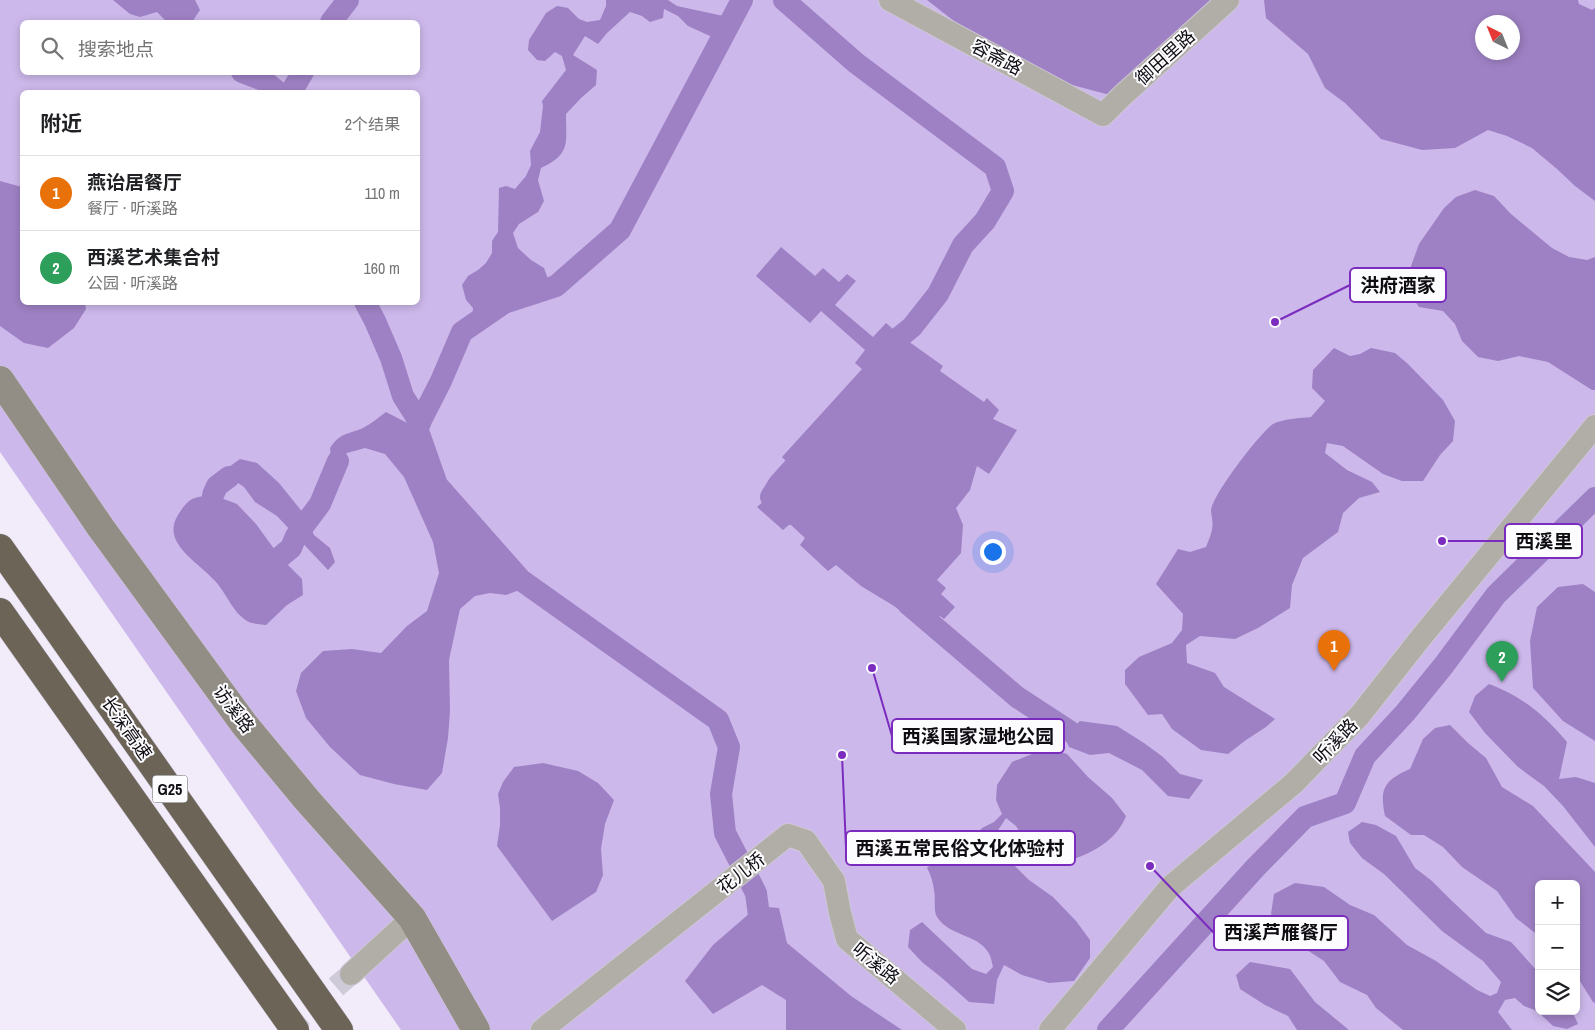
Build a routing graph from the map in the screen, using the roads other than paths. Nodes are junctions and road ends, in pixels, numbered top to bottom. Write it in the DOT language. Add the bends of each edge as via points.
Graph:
graph roads {
  1 [pos="890,0"];
  2 [pos="1228,0"];
  3 [pos="1103,115"];
  4 [pos="0,380"];
  5 [pos="1595,426"];
  6 [pos="0,548"];
  7 [pos="0,612"];
  8 [pos="788,835"];
  9 [pos="412,918"];
  10 [pos="351,974"];
  11 [pos="295,1030"];
  12 [pos="340,1030"];
  13 [pos="476,1030"];
  14 [pos="542,1030"];
  15 [pos="955,1030"];
  16 [pos="1050,1030"];
  1 -- 3 [label="street, 容斋路"];
  2 -- 3 [label="street, 御田里路"];
  4 -- 9 [label="street, 访溪路" via="101,528 244,724"];
  5 -- 16 [label="street, 听溪路" via="1360,715 1294,783 1170,887"];
  6 -- 12 [label="highway, 长深高速 / G25"];
  7 -- 11 [label="highway, 长深高速 / G25"];
  8 -- 14 [label="street, 花儿桥"];
  8 -- 15 [label="street, 听溪路" via="806,841 834,881 847,940"];
  9 -- 10 [label="street"];
  9 -- 13 [label="street, 访溪路"];
}
